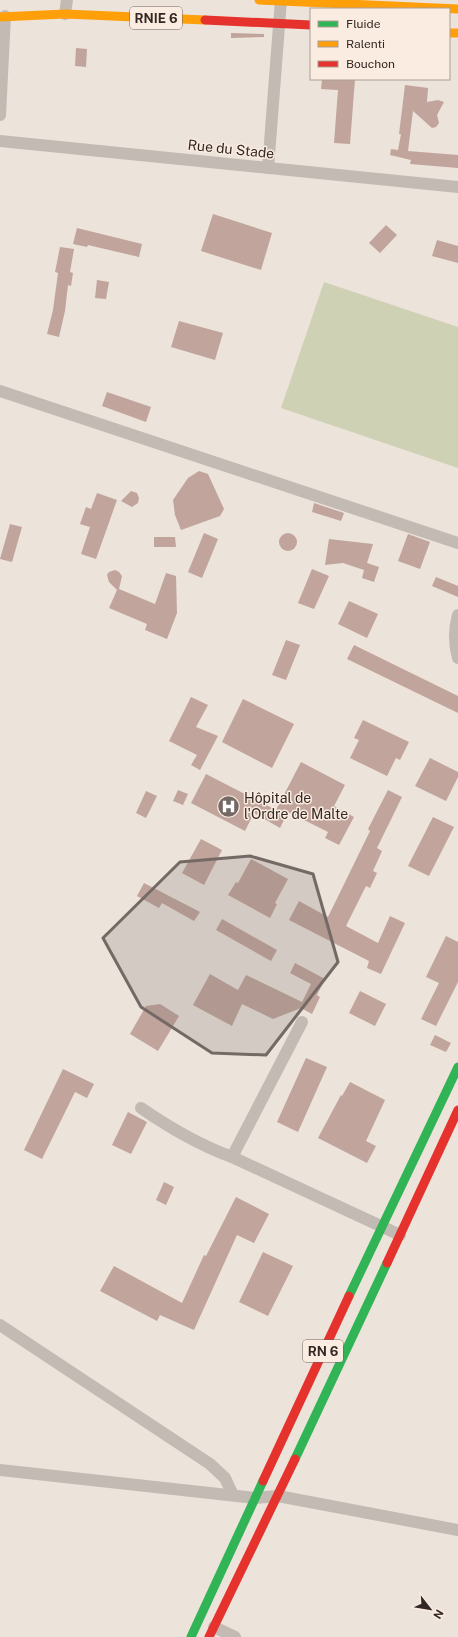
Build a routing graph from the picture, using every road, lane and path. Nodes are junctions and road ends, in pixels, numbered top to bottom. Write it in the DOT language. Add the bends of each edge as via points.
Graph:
graph roads {
  1 [pos="67,0"];
  2 [pos="258,0"];
  3 [pos="281,0"];
  4 [pos="438,8"];
  5 [pos="65,14"];
  6 [pos="2,16"];
  7 [pos="280,23"];
  8 [pos="310,25"];
  9 [pos="0,115"];
  10 [pos="0,141"];
  11 [pos="268,168"];
  12 [pos="458,187"];
  13 [pos="0,391"];
  14 [pos="458,542"];
  15 [pos="458,615"];
  16 [pos="458,658"];
  17 [pos="302,1022"];
  18 [pos="458,1067"];
  19 [pos="141,1108"];
  20 [pos="458,1110"];
  21 [pos="232,1157"];
  22 [pos="381,1226"];
  23 [pos="400,1235"];
  24 [pos="0,1325"];
  25 [pos="0,1470"];
  26 [pos="233,1495"];
  27 [pos="278,1496"];
  28 [pos="255,1498"];
  29 [pos="458,1530"];
  30 [pos="212,1632"];
  31 [pos="191,1637"];
  32 [pos="235,1637"];
  1 -- 5 [label="street"];
  2 -- 3 [label="main road"];
  3 -- 4 [label="main road"];
  3 -- 7 [label="street"];
  5 -- 6 [label="main road, RNIE 6"];
  5 -- 7 [label="main road, RNIE 6"];
  6 -- 9 [label="street"];
  7 -- 8 [label="main road, RNIE 6"];
  7 -- 11 [label="street"];
  10 -- 11 [label="street, Rue du Stade"];
  11 -- 12 [label="street, Rue du Stade"];
  13 -- 14 [label="street"];
  15 -- 16 [label="street" via="455,624 455,648"];
  17 -- 21 [label="street"];
  18 -- 22 [label="main road, RN 6"];
  19 -- 21 [label="street" via="192,1140"];
  20 -- 23 [label="main road, RN 6"];
  21 -- 22 [label="street"];
  22 -- 23 [label="street"];
  22 -- 28 [label="main road, RN 6"];
  23 -- 27 [label="main road, RN 6"];
  24 -- 26 [label="street" via="210,1464 225,1478"];
  25 -- 26 [label="street"];
  26 -- 28 [label="street"];
  27 -- 28 [label="street"];
  27 -- 29 [label="street"];
  27 -- 30 [label="main road, RN 6"];
  28 -- 31 [label="main road, RN 6"];
  30 -- 32 [label="street"];
}
